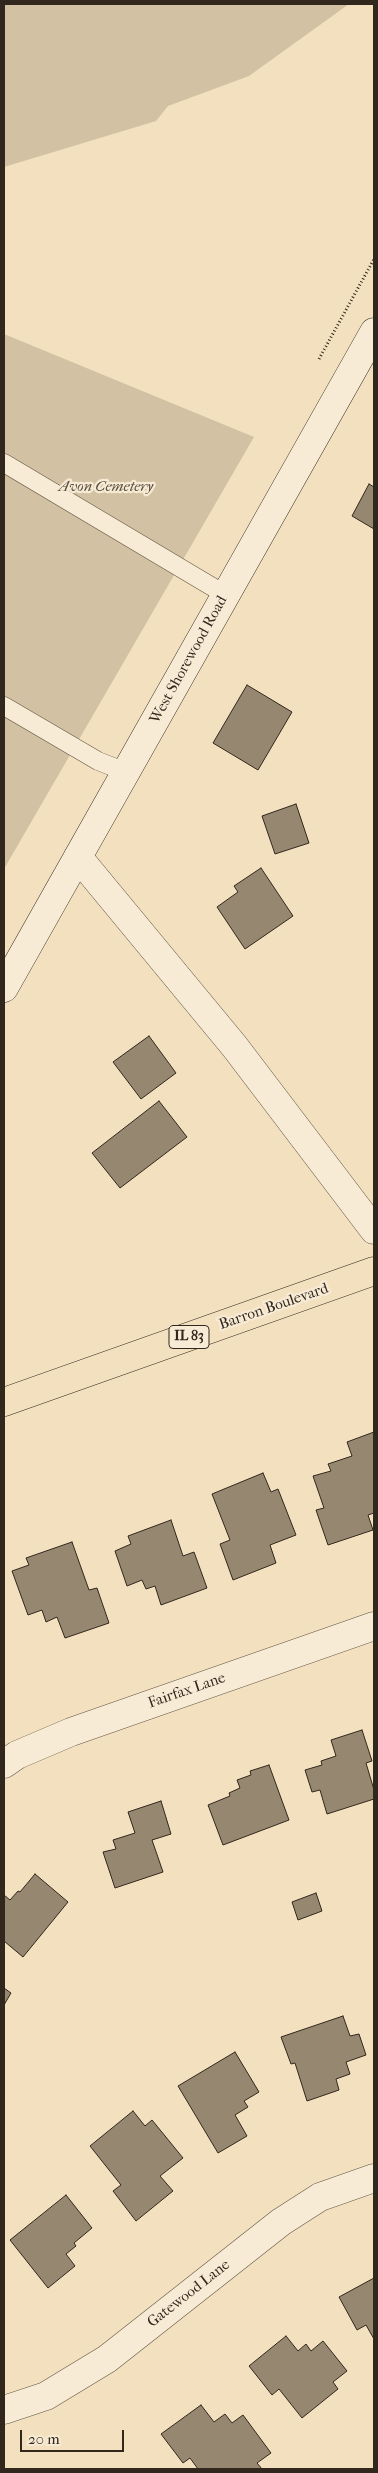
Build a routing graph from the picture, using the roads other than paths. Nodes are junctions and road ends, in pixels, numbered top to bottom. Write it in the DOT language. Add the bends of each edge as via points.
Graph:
graph roads {
  1 [pos="374,332"];
  2 [pos="4,463"];
  3 [pos="226,595"];
  4 [pos="4,706"];
  5 [pos="126,772"];
  6 [pos="78,856"];
  7 [pos="4,988"];
  8 [pos="374,1230"];
  9 [pos="374,1272"];
  10 [pos="4,1402"];
  11 [pos="374,1626"];
  12 [pos="4,1764"];
  13 [pos="374,2178"];
  14 [pos="4,2410"];
  1 -- 3 [label="street, West Shorewood Road"];
  2 -- 3 [label="lane"];
  3 -- 5 [label="street, West Shorewood Road"];
  4 -- 5 [label="lane" via="98,761"];
  5 -- 6 [label="street, West Shorewood Road"];
  6 -- 7 [label="street, West Shorewood Road"];
  6 -- 8 [label="street" via="235,1048"];
  9 -- 10 [label="main road, Barron Boulevard / IL 83"];
  11 -- 12 [label="street, Fairfax Lane" via="71,1732 16,1755"];
  13 -- 14 [label="street, Gatewood Lane" via="312,2202 281,2222 107,2359 46,2396"];
}
